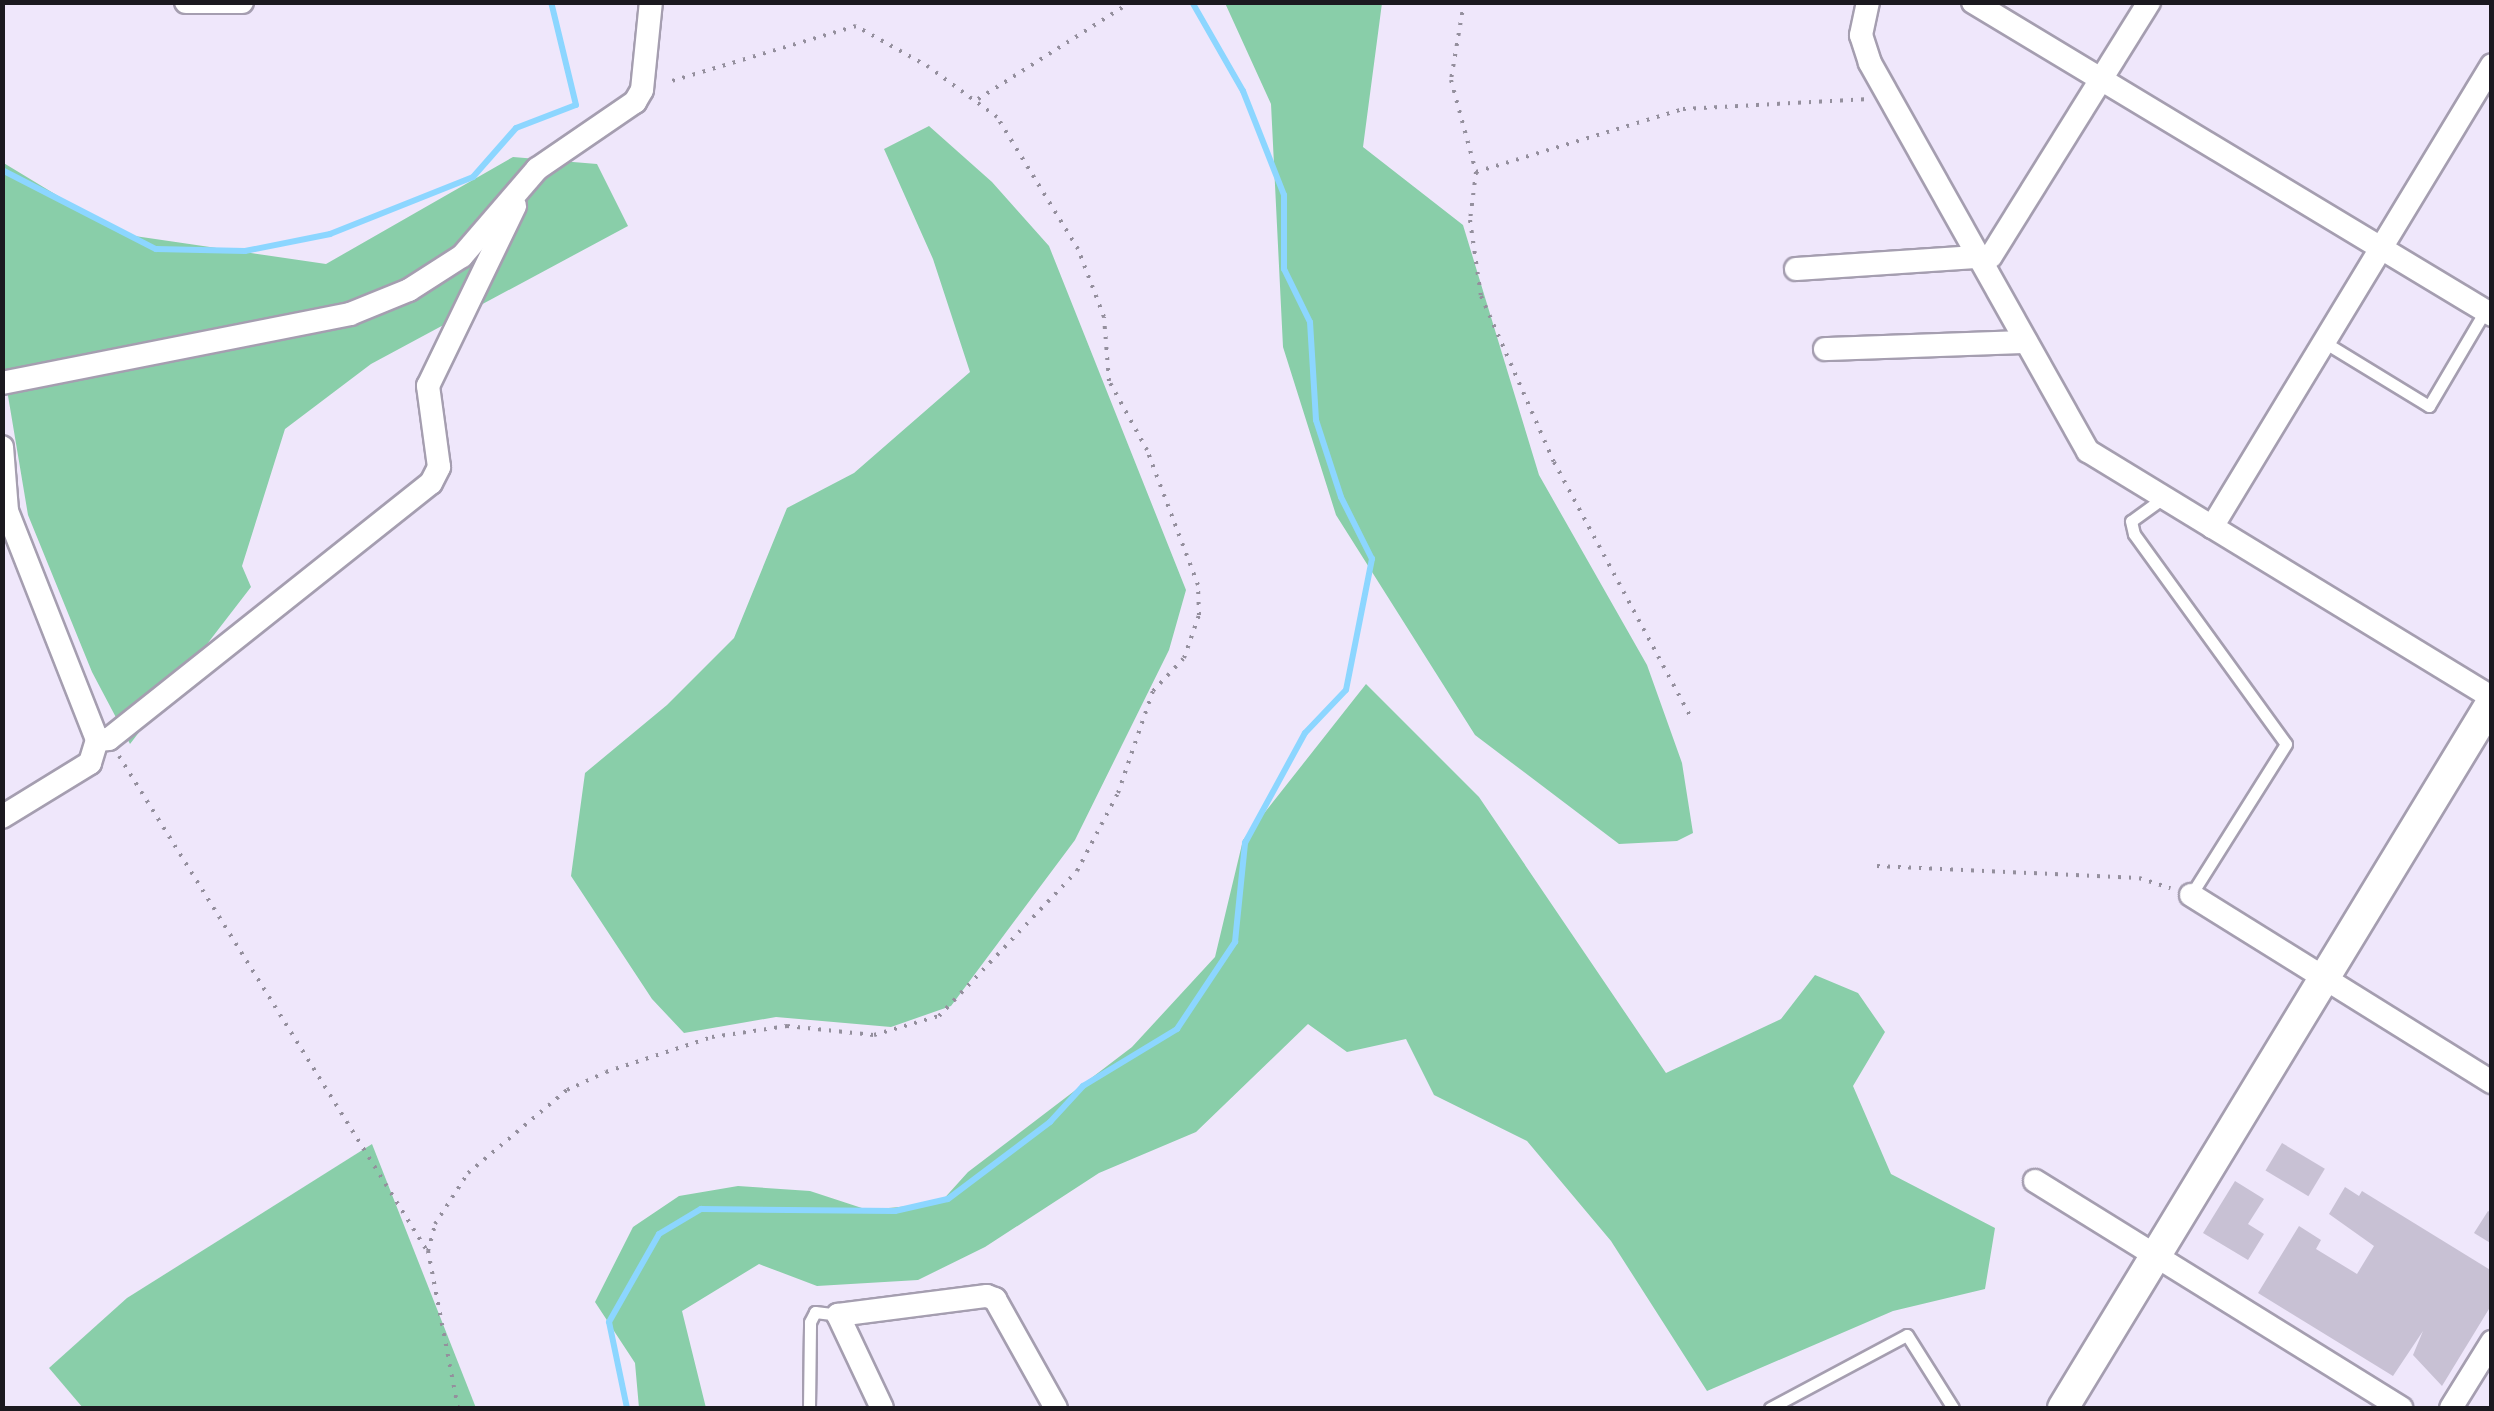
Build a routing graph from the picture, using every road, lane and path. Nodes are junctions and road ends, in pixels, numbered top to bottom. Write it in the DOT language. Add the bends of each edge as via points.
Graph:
graph roads {
  1 [pos="186,2"];
  2 [pos="242,2"];
  3 [pos="651,2"];
  4 [pos="1131,2"];
  5 [pos="1464,2"];
  6 [pos="1868,2"];
  7 [pos="1974,2"];
  8 [pos="2149,2"];
  9 [pos="2492,65"];
  10 [pos="2101,79"];
  11 [pos="642,90"];
  12 [pos="1889,98"];
  13 [pos="978,99"];
  14 [pos="1476,172"];
  15 [pos="527,180"];
  16 [pos="2381,248"];
  17 [pos="1980,262"];
  18 [pos="1796,270"];
  19 [pos="2488,313"];
  20 [pos="2026,342"];
  21 [pos="2324,342"];
  22 [pos="1825,349"];
  23 [pos="2,383"];
  24 [pos="2,447"];
  25 [pos="2164,498"];
  26 [pos="2212,527"];
  27 [pos="2492,700"];
  28 [pos="1691,718"];
  29 [pos="103,740"];
  30 [pos="2,817"];
  31 [pos="1876,866"];
  32 [pos="2191,895"];
  33 [pos="2323,977"];
  34 [pos="2492,1082"];
  35 [pos="2035,1181"];
  36 [pos="428,1252"];
  37 [pos="2154,1257"];
  38 [pos="838,1316"];
  39 [pos="2492,1342"];
  40 [pos="458,1408"];
  41 [pos="809,1408"];
  42 [pos="882,1408"];
  43 [pos="1056,1408"];
  44 [pos="1770,1408"];
  45 [pos="1953,1408"];
  46 [pos="2063,1408"];
  47 [pos="2401,1408"];
  48 [pos="2451,1408"];
  1 -- 2 [label="street"];
  3 -- 11 [label="street"];
  4 -- 13 [label="path"];
  5 -- 14 [label="path" via="1451,80"];
  6 -- 12 [label="street" via="1861,35"];
  7 -- 10 [label="street"];
  8 -- 10 [label="street"];
  9 -- 16 [label="street"];
  10 -- 16 [label="street"];
  10 -- 17 [label="street" via="1992,256"];
  11 -- 13 [label="path" via="856,26"];
  11 -- 15 [label="street"];
  12 -- 14 [label="path" via="1683,109"];
  12 -- 17 [label="street"];
  13 -- 36 [label="path" via="997,117 1078,249 1098,300 1108,381 1148,450 1198,585 1199,615 1184,658 1153,691 1118,792 1077,871 939,1016 916,1028 874,1035 787,1026 712,1038 566,1090 468,1173 435,1224"];
  14 -- 28 [label="path" via="1470,220 1481,296 1554,462"];
  15 -- 23 [label="street" via="462,256 409,290 350,314"];
  15 -- 29 [label="street" via="428,386 440,467 431,483"];
  16 -- 19 [label="street"];
  16 -- 21 [label="street"];
  17 -- 18 [label="street"];
  17 -- 20 [label="street"];
  19 -- 21 [label="lane" via="2429,406"];
  20 -- 22 [label="street"];
  20 -- 25 [label="street" via="2088,451"];
  21 -- 26 [label="street"];
  24 -- 29 [label="street" via="7,511"];
  25 -- 26 [label="street"];
  25 -- 32 [label="lane" via="2131,521 2134,534 2286,744"];
  26 -- 27 [label="street"];
  27 -- 33 [label="street"];
  29 -- 30 [label="street" via="90,763"];
  29 -- 36 [label="path"];
  31 -- 32 [label="path" via="2139,878"];
  32 -- 33 [label="street"];
  33 -- 34 [label="street"];
  33 -- 37 [label="street"];
  35 -- 37 [label="street"];
  36 -- 40 [label="path"];
  37 -- 46 [label="street"];
  37 -- 47 [label="street"];
  38 -- 41 [label="lane" via="815,1312 810,1322"];
  38 -- 42 [label="street"];
  38 -- 43 [label="street" via="995,1300"];
  39 -- 48 [label="street"];
  44 -- 45 [label="lane" via="1907,1336"];
}
